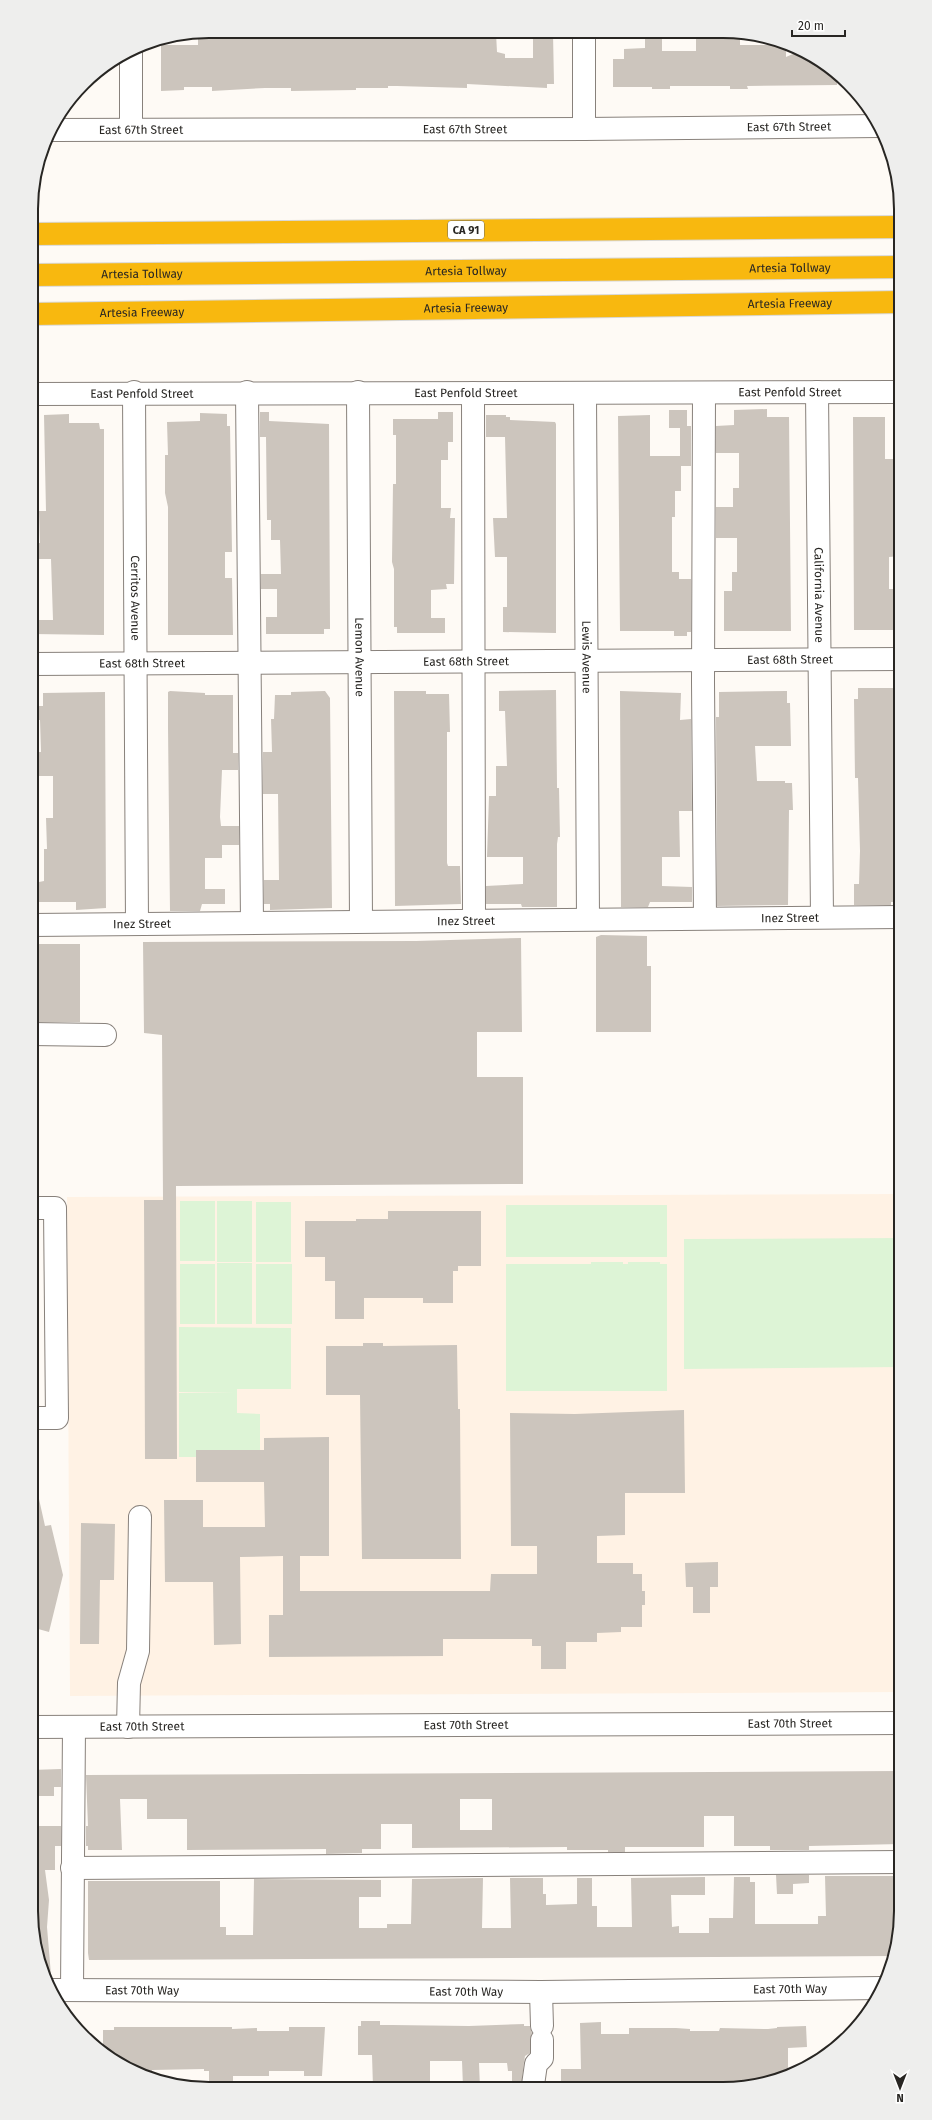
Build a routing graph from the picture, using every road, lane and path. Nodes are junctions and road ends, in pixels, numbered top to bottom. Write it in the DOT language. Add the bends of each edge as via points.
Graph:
graph roads {
  1 [pos="584,38"];
  2 [pos="131,57"];
  3 [pos="872,126"];
  4 [pos="131,129"];
  5 [pos="584,129"];
  6 [pos="58,130"];
  7 [pos="894,227"];
  8 [pos="38,234"];
  9 [pos="894,267"];
  10 [pos="38,275"];
  11 [pos="894,302"];
  12 [pos="38,314"];
  13 [pos="134,392"];
  14 [pos="247,392"];
  15 [pos="358,392"];
  16 [pos="817,392"];
  17 [pos="894,392"];
  18 [pos="473,393"];
  19 [pos="704,393"];
  20 [pos="38,394"];
  21 [pos="585,394"];
  22 [pos="894,659"];
  23 [pos="703,660"];
  24 [pos="820,660"];
  25 [pos="585,661"];
  26 [pos="360,662"];
  27 [pos="474,662"];
  28 [pos="248,663"];
  29 [pos="38,664"];
  30 [pos="135,664"];
  31 [pos="822,917"];
  32 [pos="894,917"];
  33 [pos="705,918"];
  34 [pos="474,920"];
  35 [pos="588,920"];
  36 [pos="361,921"];
  37 [pos="252,922"];
  38 [pos="137,924"];
  39 [pos="38,925"];
  40 [pos="38,1034"];
  41 [pos="105,1035"];
  42 [pos="38,1208"];
  43 [pos="38,1418"];
  44 [pos="140,1517"];
  45 [pos="894,1723"];
  46 [pos="38,1727"];
  47 [pos="74,1727"];
  48 [pos="128,1727"];
  49 [pos="894,1862"];
  50 [pos="72,1868"];
  51 [pos="875,1988"];
  52 [pos="62,1990"];
  53 [pos="540,1992"];
  54 [pos="533,2082"];
  1 -- 5 [label="street"];
  2 -- 4 [label="street"];
  3 -- 5 [label="street, East 67th Street"];
  4 -- 5 [label="street, East 67th Street"];
  4 -- 6 [label="street, East 67th Street"];
  7 -- 8 [label="highway, CA 91"];
  9 -- 10 [label="highway, Artesia Tollway"];
  11 -- 12 [label="highway, Artesia Freeway"];
  13 -- 14 [label="street, East Penfold Street"];
  13 -- 20 [label="street, East Penfold Street"];
  13 -- 30 [label="street, Cerritos Avenue"];
  14 -- 15 [label="street, East Penfold Street"];
  14 -- 28 [label="street"];
  15 -- 18 [label="street, East Penfold Street"];
  15 -- 26 [label="street, Lemon Avenue"];
  16 -- 17 [label="street, East Penfold Street"];
  16 -- 19 [label="street, East Penfold Street"];
  16 -- 24 [label="street, California Avenue"];
  18 -- 21 [label="street, East Penfold Street"];
  18 -- 27 [label="street"];
  19 -- 21 [label="street, East Penfold Street"];
  19 -- 23 [label="street"];
  21 -- 25 [label="street, Lewis Avenue"];
  22 -- 24 [label="street, East 68th Street"];
  23 -- 24 [label="street, East 68th Street"];
  23 -- 25 [label="street, East 68th Street"];
  23 -- 33 [label="street"];
  24 -- 31 [label="street, California Avenue"];
  25 -- 27 [label="street, East 68th Street"];
  25 -- 35 [label="street, Lewis Avenue"];
  26 -- 27 [label="street, East 68th Street"];
  26 -- 28 [label="street, East 68th Street"];
  26 -- 36 [label="street, Lemon Avenue"];
  27 -- 34 [label="street"];
  28 -- 30 [label="street, East 68th Street"];
  28 -- 37 [label="street"];
  29 -- 30 [label="street, East 68th Street"];
  30 -- 38 [label="street, Cerritos Avenue"];
  31 -- 32 [label="street, Inez Street"];
  31 -- 33 [label="street, Inez Street"];
  33 -- 35 [label="street, Inez Street"];
  34 -- 35 [label="street, Inez Street"];
  34 -- 36 [label="street, Inez Street"];
  36 -- 37 [label="street, Inez Street"];
  37 -- 38 [label="street, Inez Street"];
  38 -- 39 [label="street, Inez Street"];
  40 -- 41 [label="street"];
  42 -- 43 [label="street" via="55,1208 57,1418"];
  44 -- 48 [label="street" via="138,1651 129,1683"];
  45 -- 48 [label="street, East 70th Street"];
  46 -- 47 [label="street, East 70th Street"];
  47 -- 48 [label="street, East 70th Street"];
  47 -- 50 [label="street"];
  49 -- 50 [label="street"];
  50 -- 52 [label="street"];
  51 -- 53 [label="street, East 70th Way"];
  52 -- 53 [label="street, East 70th Way"];
  53 -- 54 [label="street" via="542,2058 536,2064"];
}
